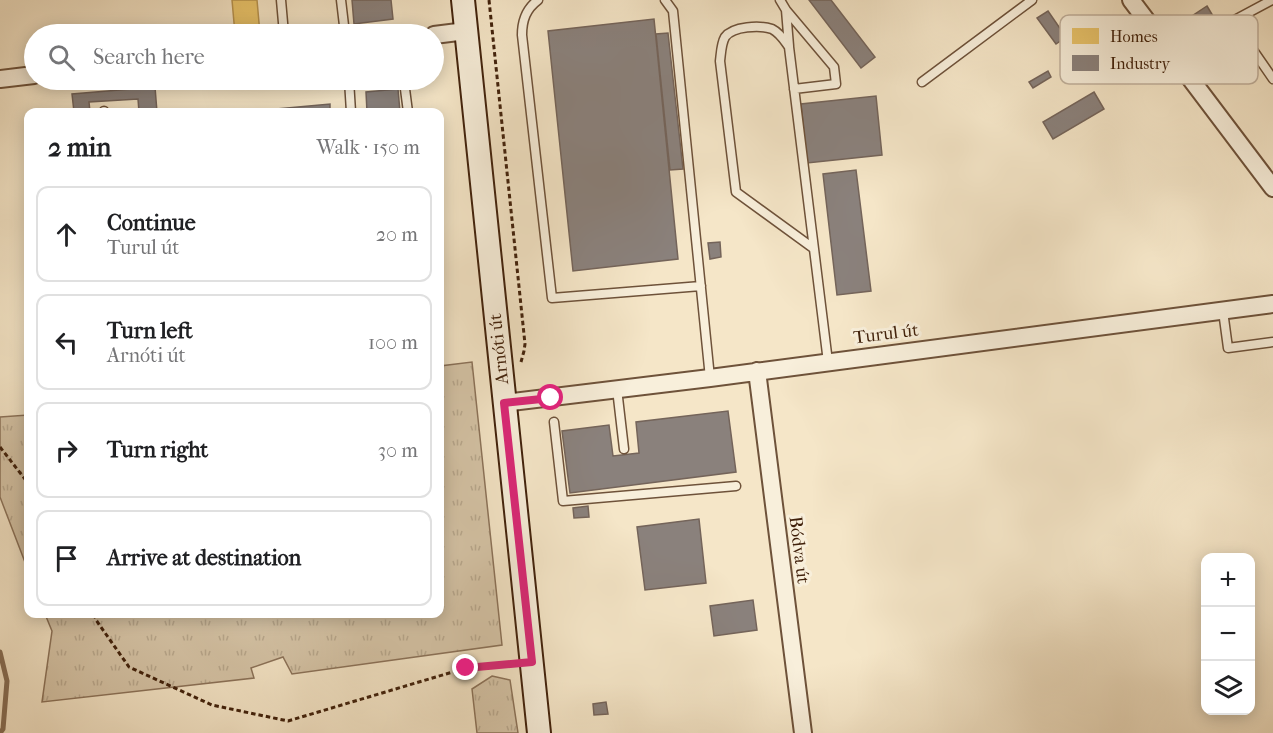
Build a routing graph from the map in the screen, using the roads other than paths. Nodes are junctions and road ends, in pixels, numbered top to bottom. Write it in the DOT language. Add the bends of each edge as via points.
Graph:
graph roads {
  1 [pos="281,0"];
  2 [pos="341,0"];
  3 [pos="463,0"];
  4 [pos="538,0"];
  5 [pos="665,0"];
  6 [pos="780,0"];
  7 [pos="1032,0"];
  8 [pos="1131,0"];
  9 [pos="1272,0"];
  10 [pos="786,10"];
  11 [pos="1142,15"];
  12 [pos="1244,15"];
  13 [pos="283,24"];
  14 [pos="344,24"];
  15 [pos="466,31"];
  16 [pos="444,34"];
  17 [pos="789,47"];
  18 [pos="1258,57"];
  19 [pos="24,76"];
  20 [pos="0,79"];
  21 [pos="1273,79"];
  22 [pos="922,82"];
  23 [pos="1194,84"];
  24 [pos="794,89"];
  25 [pos="350,90"];
  26 [pos="405,90"];
  27 [pos="351,108"];
  28 [pos="407,108"];
  29 [pos="1273,189"];
  30 [pos="813,248"];
  31 [pos="701,286"];
  32 [pos="1273,304"];
  33 [pos="1223,311"];
  34 [pos="1273,342"];
  35 [pos="828,362"];
  36 [pos="757,371"];
  37 [pos="710,378"];
  38 [pos="617,389"];
  39 [pos="504,403"];
  40 [pos="554,423"];
  41 [pos="624,449"];
  42 [pos="736,486"];
  43 [pos="539,733"];
  44 [pos="803,733"];
  1 -- 13 [label="lane"];
  2 -- 14 [label="lane"];
  3 -- 15 [label="main road, Arnóti út"];
  4 -- 31 [label="lane" via="525,14 522,35 552,298"];
  5 -- 31 [label="lane" via="673,11"];
  6 -- 10 [label="lane"];
  7 -- 22 [label="lane"];
  8 -- 11 [label="street"];
  9 -- 12 [label="lane"];
  10 -- 17 [label="lane"];
  10 -- 24 [label="lane" via="834,67 836,84"];
  15 -- 16 [label="street"];
  15 -- 39 [label="main road, Arnóti út"];
  17 -- 24 [label="lane"];
  17 -- 30 [label="lane" via="773,30 739,28 725,38 720,61 736,192"];
  18 -- 21 [label="lane"];
  19 -- 20 [label="street"];
  23 -- 29 [label="street"];
  24 -- 30 [label="lane"];
  25 -- 27 [label="lane"];
  26 -- 28 [label="lane"];
  30 -- 35 [label="lane"];
  31 -- 37 [label="lane"];
  32 -- 33 [label="street, Turul út"];
  33 -- 34 [label="lane" via="1228,348"];
  33 -- 35 [label="street, Turul út"];
  35 -- 36 [label="street, Turul út"];
  36 -- 37 [label="street, Turul út"];
  36 -- 44 [label="street, Bódva út"];
  37 -- 38 [label="street, Turul út"];
  38 -- 39 [label="street, Turul út"];
  38 -- 41 [label="lane"];
  39 -- 43 [label="main road, Arnóti út"];
  40 -- 42 [label="lane" via="563,501"];
}
